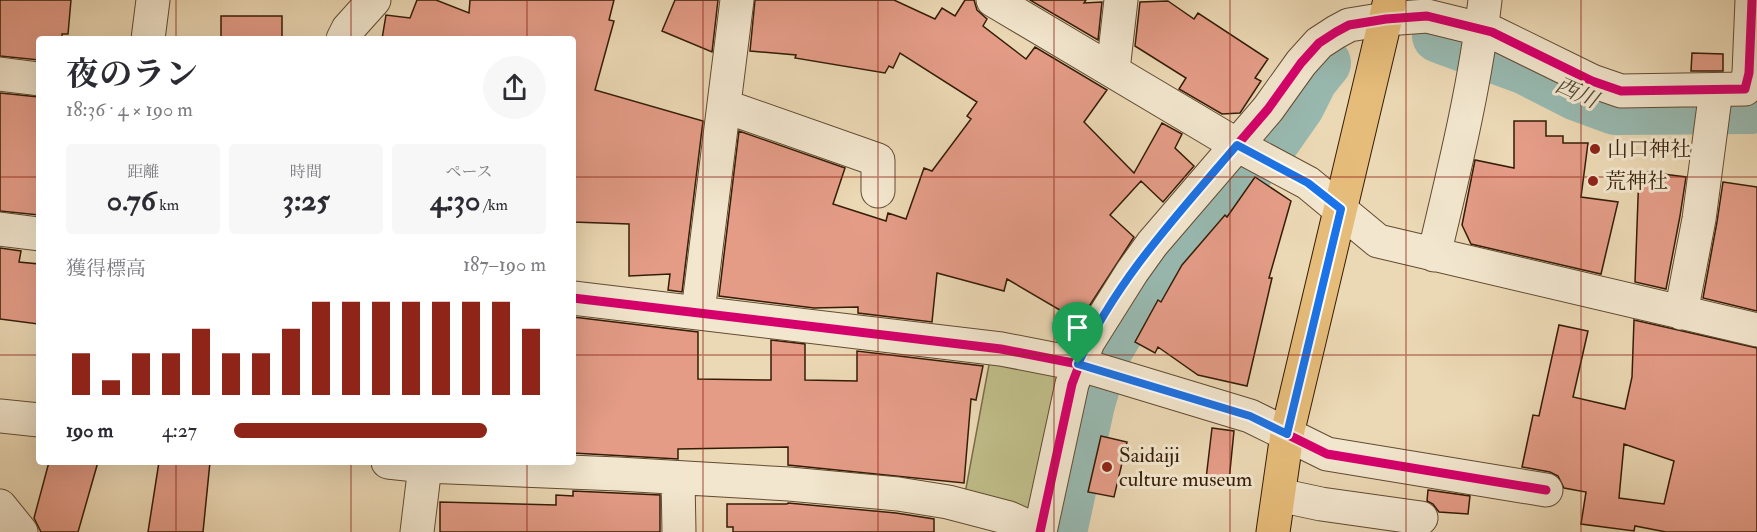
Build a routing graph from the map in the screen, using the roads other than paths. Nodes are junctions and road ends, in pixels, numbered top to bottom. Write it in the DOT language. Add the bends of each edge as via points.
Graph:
graph roads {
  1 [pos="153,0"];
  2 [pos="374,0"];
  3 [pos="737,0"];
  4 [pos="993,0"];
  5 [pos="1121,0"];
  6 [pos="1752,0"];
  7 [pos="1388,9"];
  8 [pos="1480,31"];
  9 [pos="148,36"];
  10 [pos="344,36"];
  11 [pos="1113,70"];
  12 [pos="0,74"];
  13 [pos="36,79"];
  14 [pos="1733,97"];
  15 [pos="724,106"];
  16 [pos="1237,145"];
  17 [pos="878,191"];
  18 [pos="1341,209"];
  19 [pos="0,230"];
  20 [pos="36,234"];
  21 [pos="1434,255"];
  22 [pos="576,298"];
  23 [pos="698,312"];
  24 [pos="1681,313"];
  25 [pos="1757,330"];
  26 [pos="1078,364"];
  27 [pos="0,416"];
  28 [pos="36,420"];
  29 [pos="1287,434"];
  30 [pos="427,465"];
  31 [pos="445,465"];
  32 [pos="678,478"];
  33 [pos="1546,490"];
  34 [pos="1279,495"];
  35 [pos="0,506"];
  36 [pos="1421,518"];
  37 [pos="21,532"];
  38 [pos="417,532"];
  39 [pos="679,532"];
  40 [pos="1040,532"];
  41 [pos="1274,532"];
  1 -- 9 [label="street"];
  2 -- 10 [label="street"];
  3 -- 15 [label="street"];
  4 -- 11 [label="street"];
  5 -- 11 [label="street"];
  6 -- 14 [label="street" via="1749,73"];
  7 -- 8 [label="street"];
  7 -- 16 [label="street" via="1319,43"];
  7 -- 18 [label="main road"];
  8 -- 14 [label="street" via="1621,91"];
  8 -- 21 [label="street"];
  11 -- 16 [label="street"];
  12 -- 13 [label="street"];
  14 -- 24 [label="street" via="1699,219"];
  15 -- 17 [label="street" via="878,160"];
  15 -- 23 [label="street"];
  16 -- 18 [label="street" via="1308,183"];
  16 -- 26 [label="street" via="1152,244 1088,342"];
  18 -- 21 [label="street" via="1378,241"];
  18 -- 29 [label="main road"];
  19 -- 20 [label="street"];
  21 -- 24 [label="street"];
  22 -- 23 [label="street"];
  23 -- 26 [label="street" via="1001,349"];
  24 -- 25 [label="street"];
  26 -- 29 [label="street" via="1250,416"];
  26 -- 40 [label="street"];
  27 -- 28 [label="street"];
  29 -- 33 [label="street" via="1327,454"];
  29 -- 34 [label="main road"];
  30 -- 38 [label="street"];
  31 -- 32 [label="street"];
  32 -- 39 [label="street"];
  32 -- 40 [label="street" via="898,494 1010,518"];
  34 -- 36 [label="street"];
  34 -- 41 [label="main road"];
  35 -- 37 [label="street"];
}
